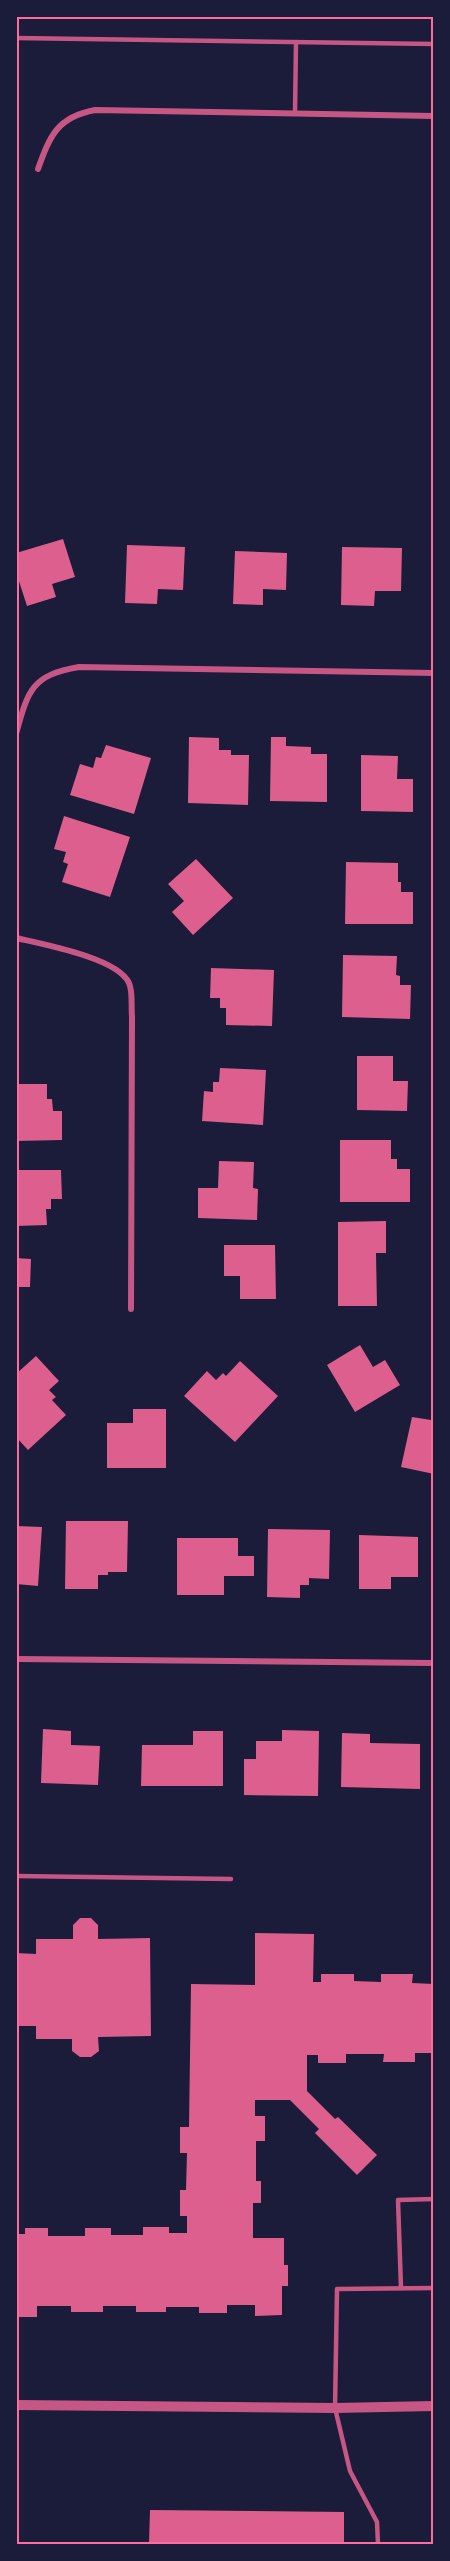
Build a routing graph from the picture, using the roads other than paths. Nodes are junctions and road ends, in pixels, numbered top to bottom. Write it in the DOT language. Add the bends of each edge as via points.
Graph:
graph roads {
  1 [pos="16,38"];
  2 [pos="296,42"];
  3 [pos="434,44"];
  4 [pos="295,113"];
  5 [pos="434,116"];
  6 [pos="38,169"];
  7 [pos="434,673"];
  8 [pos="16,734"];
  9 [pos="16,938"];
  10 [pos="131,1309"];
  11 [pos="16,1659"];
  12 [pos="434,1663"];
  13 [pos="16,1876"];
  14 [pos="231,1879"];
  15 [pos="434,2199"];
  16 [pos="401,2288"];
  17 [pos="434,2288"];
  18 [pos="16,2404"];
  19 [pos="434,2406"];
  20 [pos="335,2408"];
  21 [pos="378,2544"];
  1 -- 2 [label="lane"];
  2 -- 3 [label="lane"];
  2 -- 4 [label="lane"];
  4 -- 5 [label="street"];
  4 -- 6 [label="street" via="83,112 51,136"];
  7 -- 8 [label="street" via="79,667 41,678 29,694"];
  9 -- 10 [label="street" via="100,961 116,969 129,983"];
  11 -- 12 [label="street"];
  13 -- 14 [label="lane"];
  15 -- 16 [label="lane" via="398,2200"];
  16 -- 17 [label="lane"];
  16 -- 20 [label="lane" via="337,2289"];
  18 -- 20 [label="street"];
  19 -- 20 [label="street"];
  20 -- 21 [label="lane" via="350,2471 377,2522"];
}
